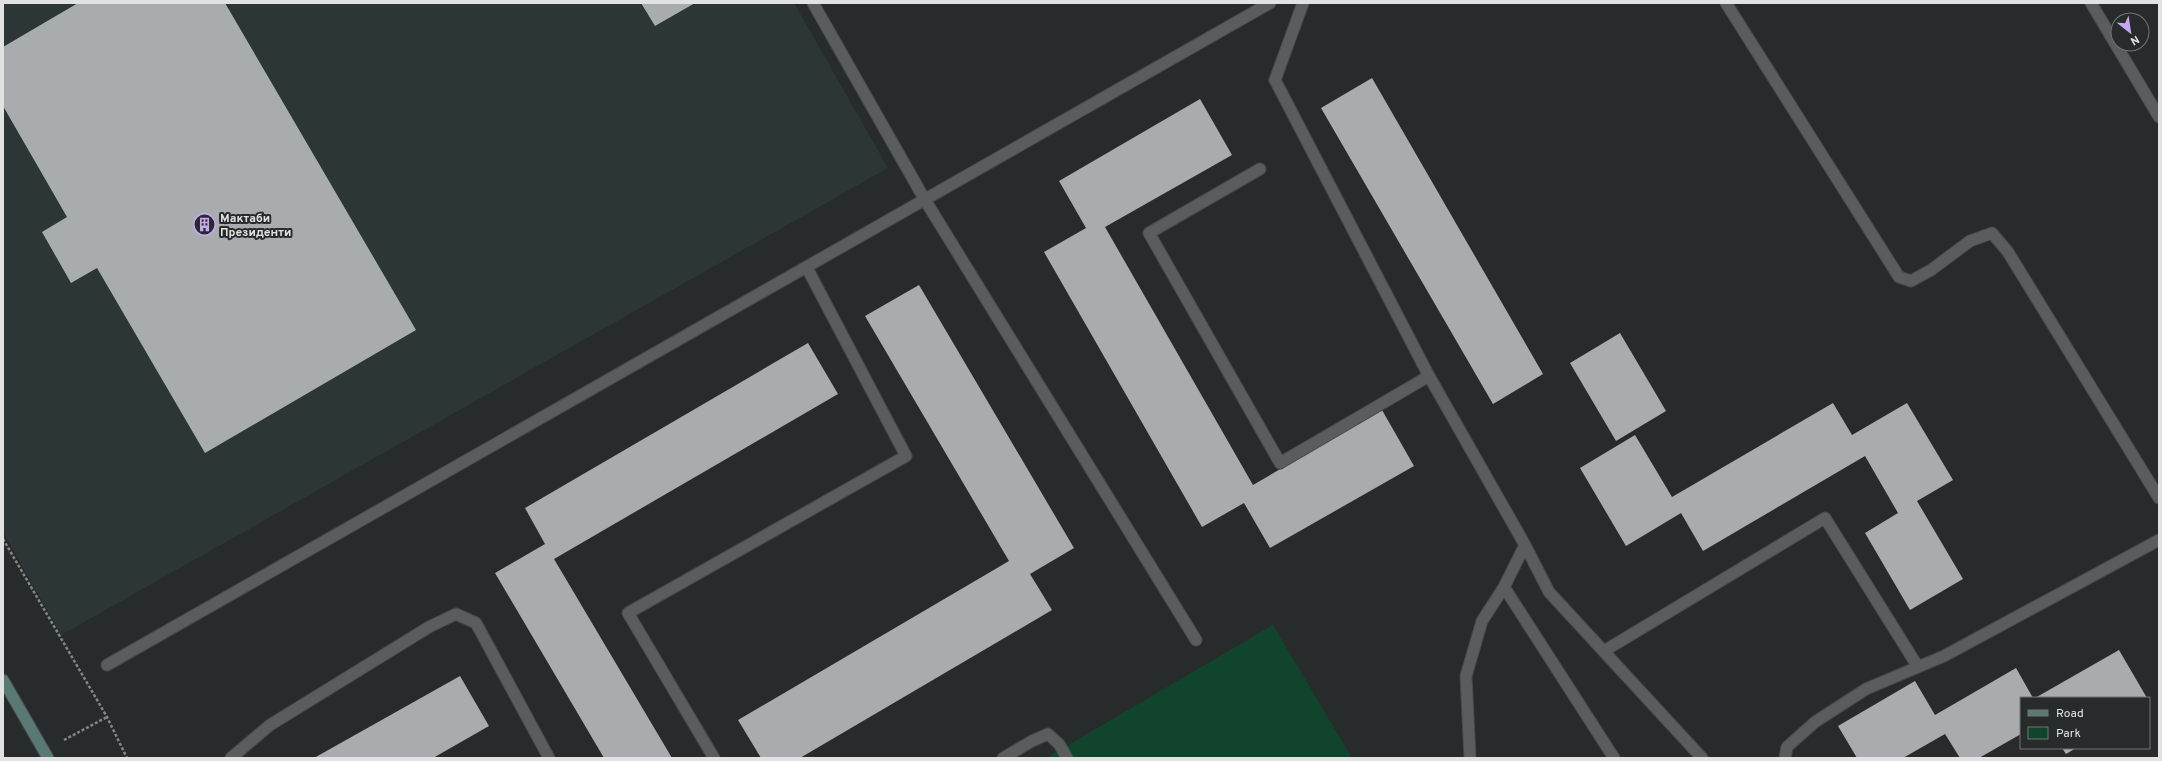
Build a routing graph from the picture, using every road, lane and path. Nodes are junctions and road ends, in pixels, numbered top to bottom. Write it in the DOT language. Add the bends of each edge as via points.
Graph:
graph roads {
  1 [pos="813,3"];
  2 [pos="1270,3"];
  3 [pos="1303,3"];
  4 [pos="1726,3"];
  5 [pos="2091,3"];
  6 [pos="2159,117"];
  7 [pos="1260,169"];
  8 [pos="925,200"];
  9 [pos="807,268"];
  10 [pos="1429,376"];
  11 [pos="2159,498"];
  12 [pos="3,539"];
  13 [pos="2159,540"];
  14 [pos="1525,544"];
  15 [pos="1504,587"];
  16 [pos="1196,640"];
  17 [pos="1604,651"];
  18 [pos="107,665"];
  19 [pos="1918,667"];
  20 [pos="3,680"];
  21 [pos="107,716"];
  22 [pos="46,754"];
  23 [pos="127,758"];
  24 [pos="231,758"];
  25 [pos="549,758"];
  26 [pos="714,758"];
  27 [pos="1003,758"];
  28 [pos="1067,758"];
  29 [pos="1470,758"];
  30 [pos="1614,758"];
  31 [pos="1702,758"];
  32 [pos="1785,758"];
  1 -- 8 [label="street"];
  2 -- 8 [label="street"];
  3 -- 10 [label="street" via="1275,80"];
  4 -- 11 [label="street" via="1899,277 1911,281 1931,270 1970,241 1992,233 2008,252"];
  5 -- 6 [label="street"];
  7 -- 10 [label="street" via="1148,234 1280,463"];
  8 -- 9 [label="street"];
  8 -- 16 [label="street"];
  9 -- 18 [label="street"];
  9 -- 26 [label="street" via="906,456 628,613"];
  10 -- 14 [label="street"];
  12 -- 21 [label="path"];
  13 -- 19 [label="street" via="1944,656"];
  14 -- 15 [label="street"];
  14 -- 17 [label="street" via="1549,592"];
  15 -- 29 [label="street" via="1482,621 1466,676"];
  15 -- 30 [label="street"];
  17 -- 19 [label="street" via="1825,518"];
  17 -- 31 [label="street"];
  19 -- 32 [label="street" via="1866,690 1815,722 1787,747"];
  20 -- 22 [label="main road"];
  21 -- 22 [label="path"];
  21 -- 23 [label="path"];
  24 -- 25 [label="street" via="270,725 429,627 456,614 476,623"];
  27 -- 28 [label="street" via="1048,734 1059,744"];
}
